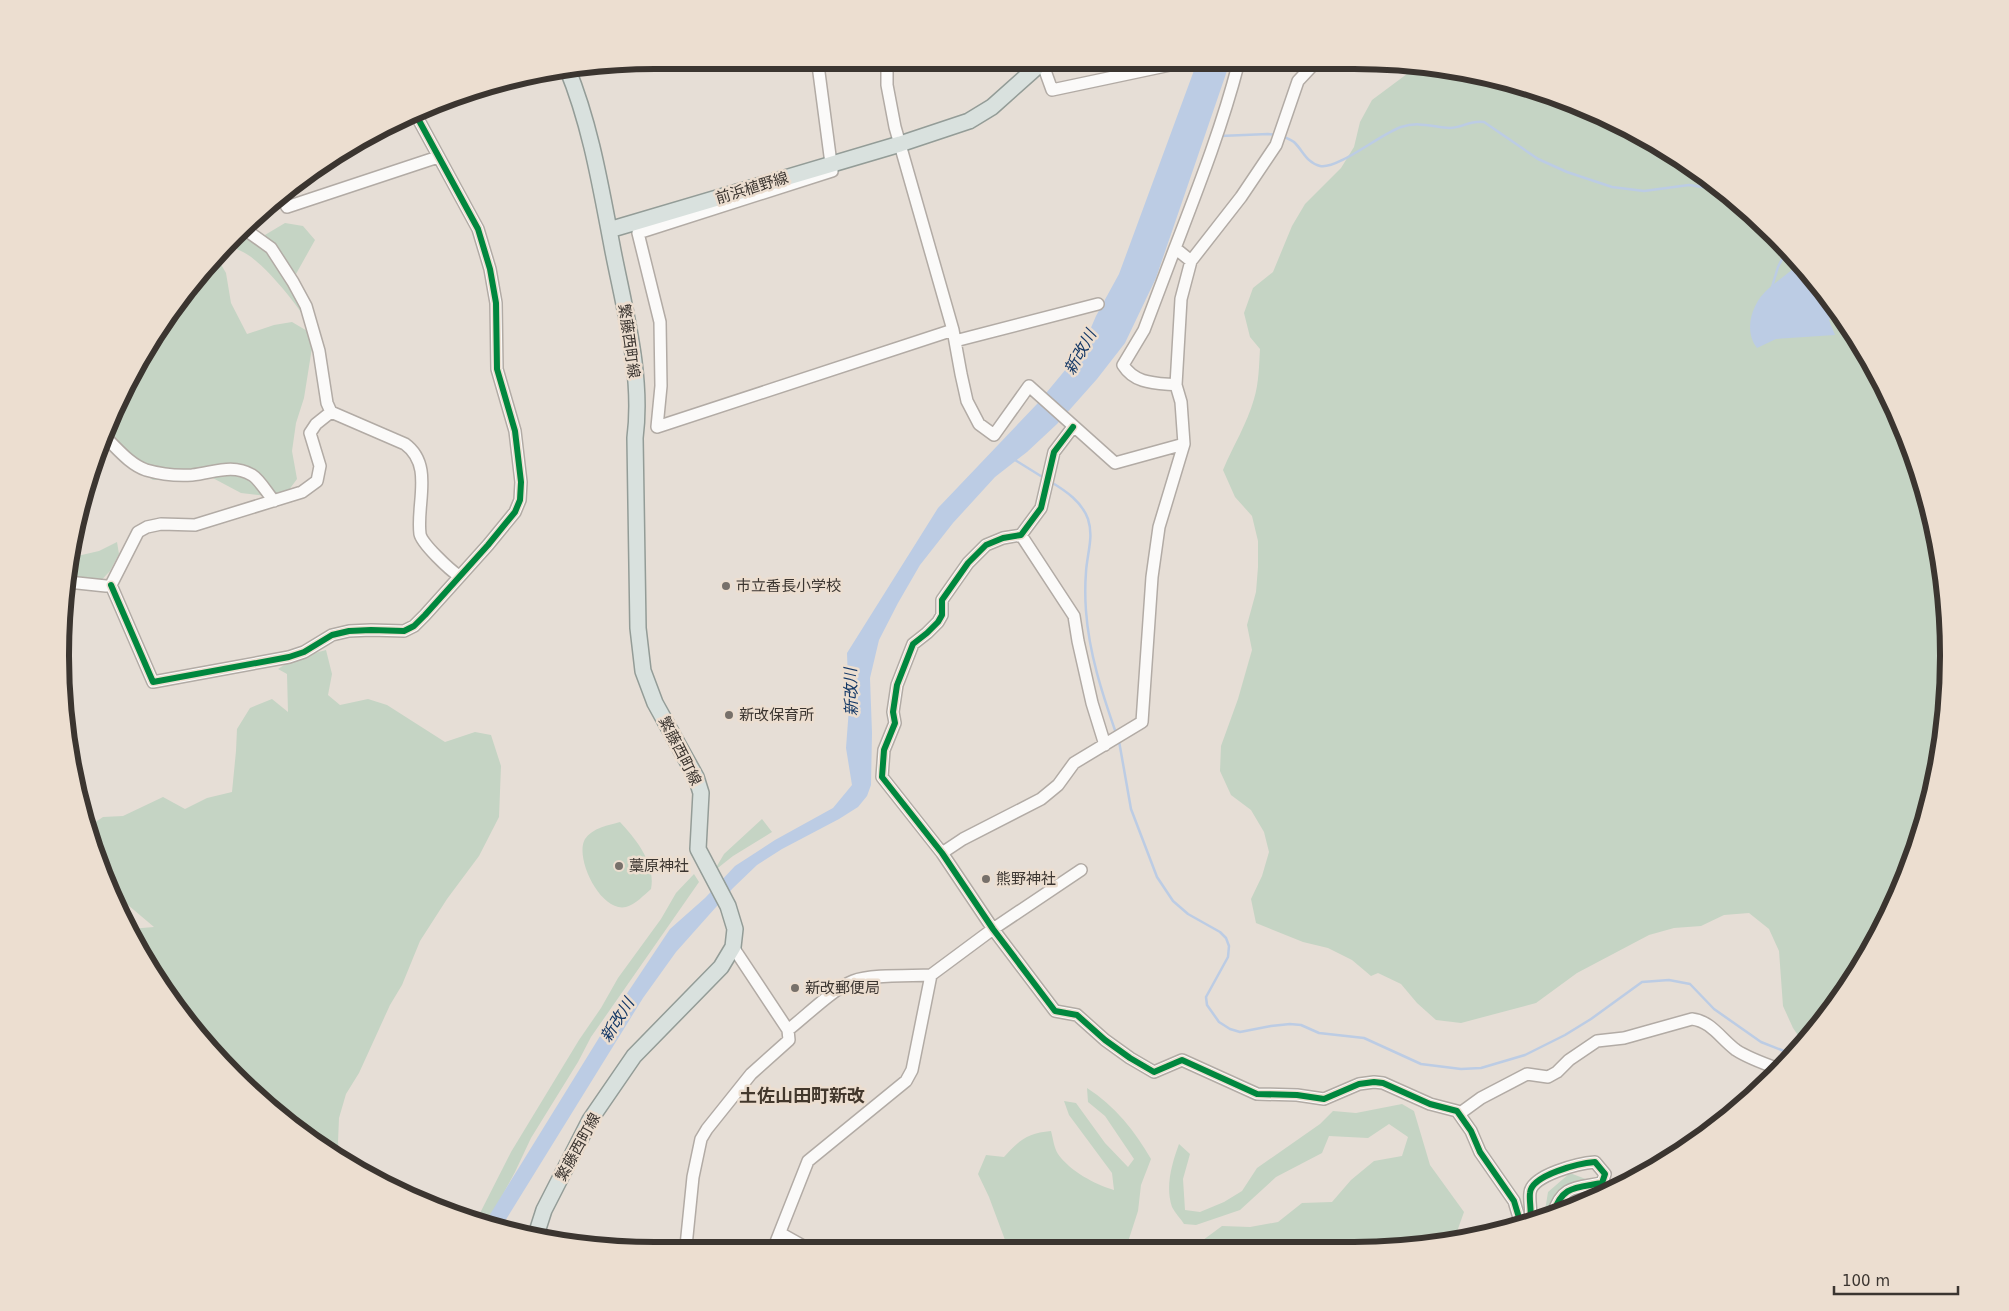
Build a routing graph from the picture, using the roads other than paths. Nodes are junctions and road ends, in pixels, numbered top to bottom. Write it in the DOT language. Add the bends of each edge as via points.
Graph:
graph roads {
  1 [pos="819,69"];
  2 [pos="887,69"];
  3 [pos="1036,69"];
  4 [pos="1043,69"];
  5 [pos="1151,69"];
  6 [pos="1237,69"];
  7 [pos="1309,69"];
  8 [pos="570,75"];
  9 [pos="418,119"];
  10 [pos="900,144"];
  11 [pos="438,157"];
  12 [pos="832,164"];
  13 [pos="284,202"];
  14 [pos="609,230"];
  15 [pos="249,233"];
  16 [pos="1175,248"];
  17 [pos="1191,260"];
  18 [pos="1098,304"];
  19 [pos="954,336"];
  20 [pos="1176,385"];
  21 [pos="331,412"];
  22 [pos="1073,426"];
  23 [pos="109,441"];
  24 [pos="1184,444"];
  25 [pos="274,501"];
  26 [pos="1020,535"];
  27 [pos="460,576"];
  28 [pos="74,583"];
  29 [pos="112,584"];
  30 [pos="1105,745"];
  31 [pos="942,854"];
  32 [pos="1081,870"];
  33 [pos="993,929"];
  34 [pos="733,947"];
  35 [pos="931,975"];
  36 [pos="788,1030"];
  37 [pos="1772,1066"];
  38 [pos="1459,1114"];
  39 [pos="1555,1206"];
  40 [pos="1532,1214"];
  41 [pos="1519,1218"];
  42 [pos="538,1230"];
  43 [pos="780,1233"];
  44 [pos="686,1242"];
  45 [pos="776,1242"];
  46 [pos="796,1242"];
  1 -- 12 [label="street"];
  2 -- 10 [label="street" via="887,85"];
  3 -- 10 [label="main road, 前浜植野線" via="969,122"];
  4 -- 5 [label="street" via="1052,90"];
  6 -- 16 [label="street" via="1203,176"];
  7 -- 17 [label="street" via="1298,81 1276,145 1241,197"];
  8 -- 14 [label="main road" via="583,109"];
  9 -- 11 [label="street"];
  10 -- 12 [label="main road, 前浜植野線"];
  10 -- 19 [label="street"];
  11 -- 13 [label="street" via="287,207"];
  11 -- 27 [label="street" via="478,229 490,269 496,303 497,368 515,431 521,482 520,500 515,512"];
  12 -- 14 [label="main road, 前浜植野線"];
  12 -- 19 [label="street" via="832,171 638,233 660,322 661,386 657,427"];
  14 -- 34 [label="main road, 繁藤西町線" via="632,348 638,413 635,438 639,651 655,703 696,776 701,793 698,849 728,906 734,928"];
  15 -- 21 [label="street" via="271,248 306,306"];
  16 -- 17 [label="street"];
  16 -- 20 [label="street" via="1144,330 1122,366 1145,383"];
  17 -- 20 [label="street" via="1182,299"];
  18 -- 19 [label="street"];
  19 -- 22 [label="street" via="967,401 980,424 994,435 1029,386"];
  20 -- 24 [label="street" via="1181,402"];
  21 -- 25 [label="street" via="310,433 320,466 317,481 302,492"];
  21 -- 27 [label="street" via="412,449 421,463 420,536"];
  22 -- 24 [label="street" via="1114,463"];
  22 -- 26 [label="street" via="1054,452 1041,508"];
  23 -- 25 [label="street" via="134,464 146,470 191,475 239,469 254,476"];
  24 -- 30 [label="street" via="1159,526 1152,577 1142,722"];
  25 -- 29 [label="street" via="195,525 147,527 138,532"];
  26 -- 30 [label="street" via="1074,616"];
  26 -- 31 [label="street" via="986,545 968,563 942,600 942,615 938,622 913,644 897,685 893,712 895,723 884,750 882,777"];
  27 -- 29 [label="street" via="425,615 404,632 349,631 332,635 289,657 153,682"];
  28 -- 29 [label="street"];
  30 -- 31 [label="street" via="1074,763 1058,785 1041,799 963,839"];
  31 -- 33 [label="street"];
  32 -- 33 [label="street"];
  33 -- 35 [label="street"];
  33 -- 38 [label="street" via="1056,1011 1078,1015 1106,1040 1154,1072 1182,1060 1257,1094 1297,1095 1324,1100 1358,1084 1374,1082"];
  34 -- 36 [label="street"];
  34 -- 42 [label="main road, 繁藤西町線" via="721,967 628,1064 590,1120 544,1210"];
  35 -- 36 [label="street" via="855,980"];
  35 -- 43 [label="street" via="912,1070 906,1081 808,1161"];
  36 -- 44 [label="street" via="789,1040 751,1074 701,1139 693,1177"];
  37 -- 38 [label="street" via="1736,1050 1709,1025 1692,1019 1624,1038 1597,1041 1548,1077 1527,1074 1481,1098"];
  38 -- 41 [label="street" via="1480,1152 1514,1201"];
  39 -- 40 [label="street" via="1563,1193 1602,1183 1605,1174 1596,1162 1582,1163 1533,1184 1530,1192"];
  43 -- 45 [label="street"];
  43 -- 46 [label="street"];
}
